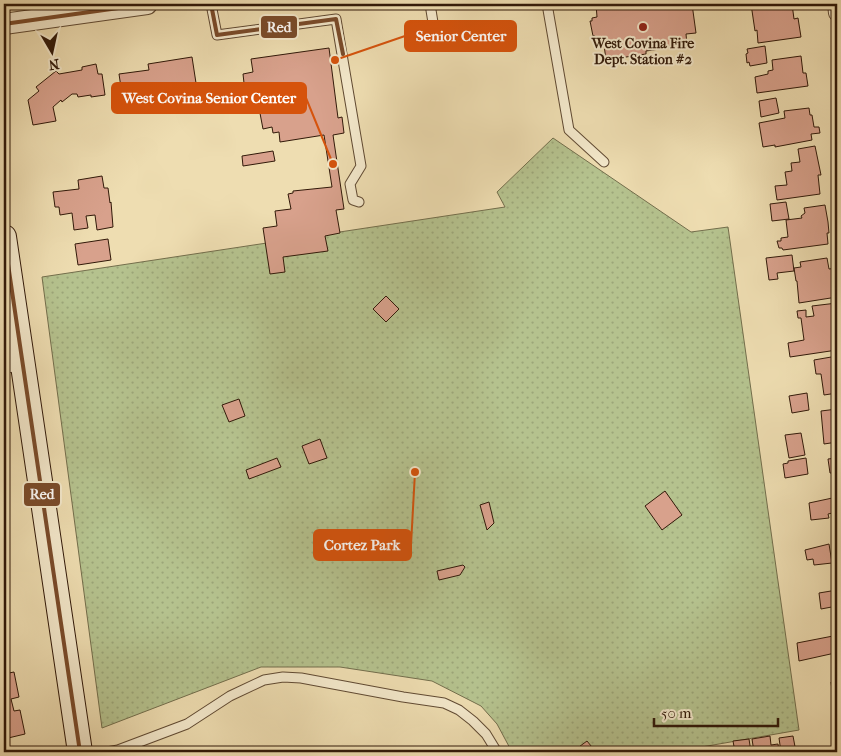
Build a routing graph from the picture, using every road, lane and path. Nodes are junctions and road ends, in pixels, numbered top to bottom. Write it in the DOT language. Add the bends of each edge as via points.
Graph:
graph roads {
  1 [pos="147,4"];
  2 [pos="211,4"];
  3 [pos="430,4"];
  4 [pos="547,4"];
  5 [pos="836,4"];
  6 [pos="837,13"];
  7 [pos="4,24"];
  8 [pos="436,41"];
  9 [pos="604,162"];
  10 [pos="359,202"];
  11 [pos="4,236"];
  12 [pos="12,363"];
  13 [pos="80,752"];
  14 [pos="107,752"];
  15 [pos="497,752"];
  1 -- 7 [label="street"];
  2 -- 10 [label="lane" via="217,35 336,19 361,166 350,184 353,200"];
  3 -- 8 [label="lane"];
  4 -- 9 [label="lane" via="569,130"];
  5 -- 6 [label="street"];
  11 -- 12 [label="main road"];
  12 -- 13 [label="main road"];
  14 -- 15 [label="lane" via="187,724 230,696 264,680 283,677 444,703 473,721"];
}
